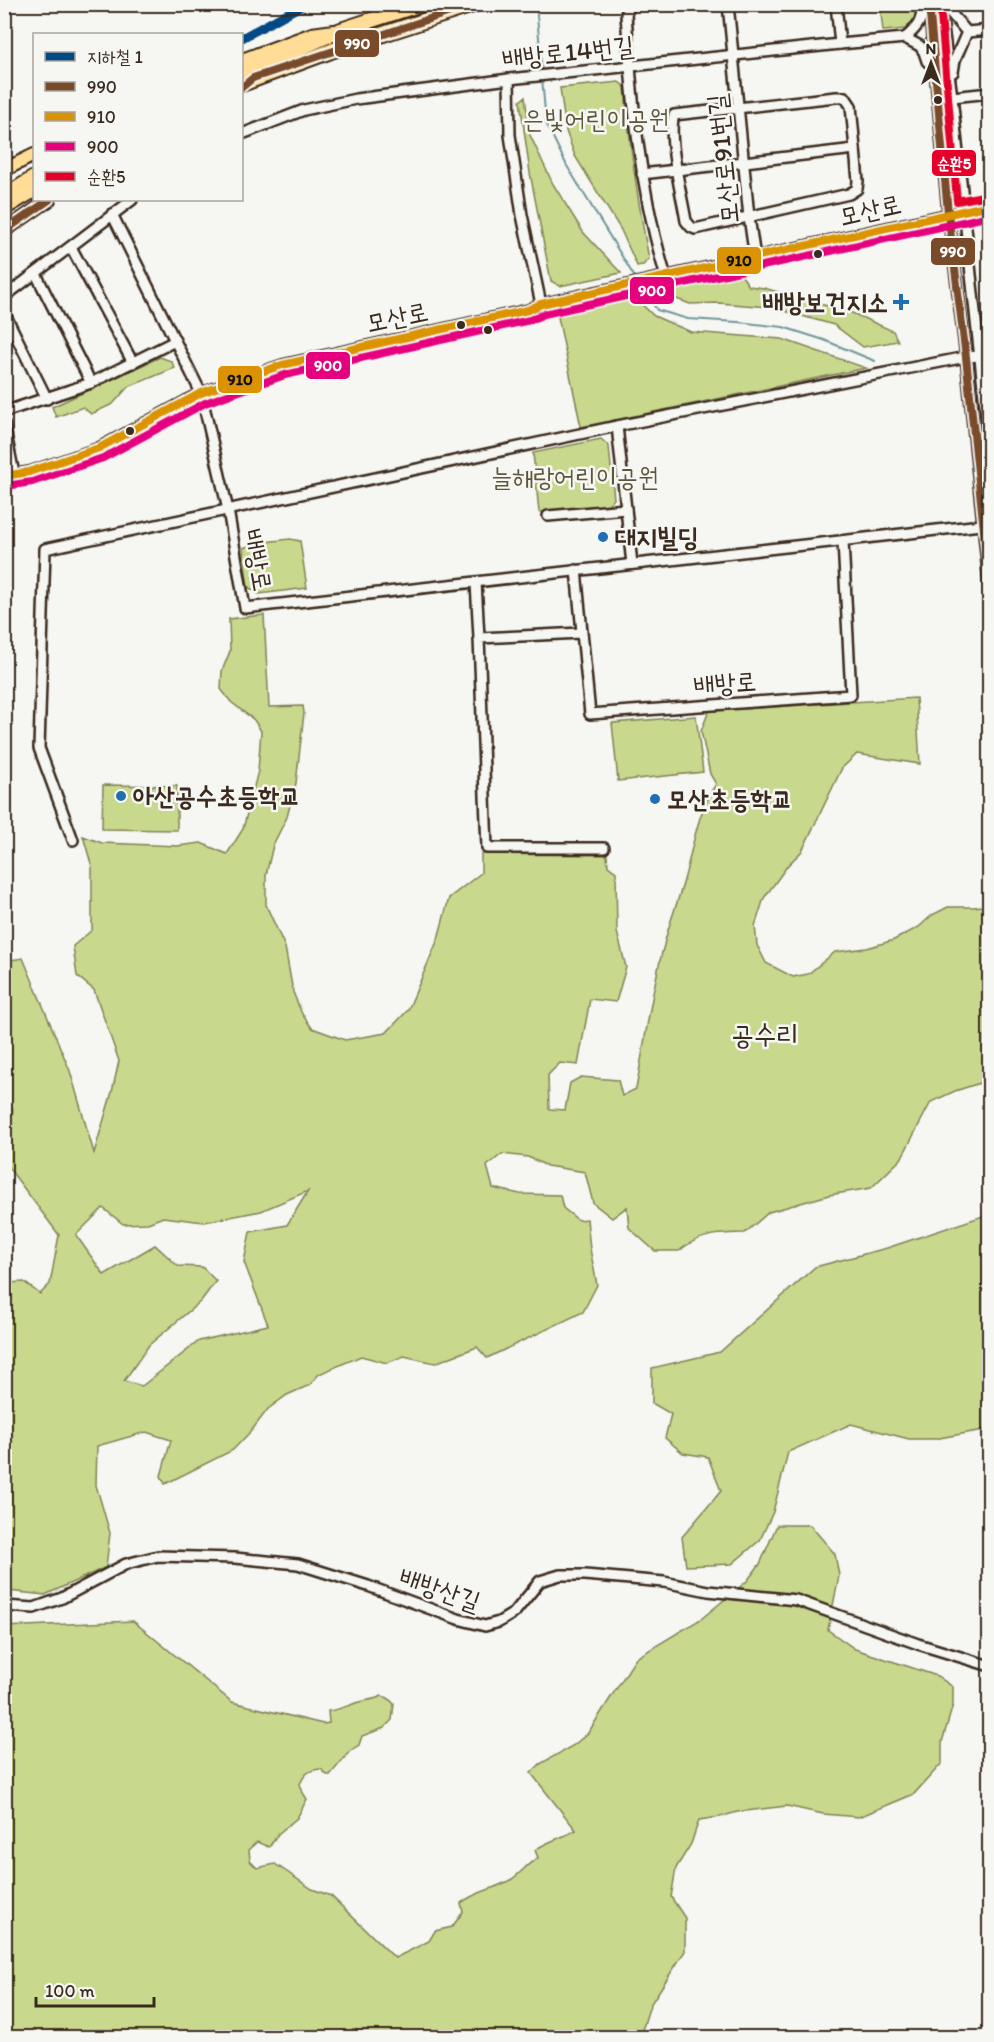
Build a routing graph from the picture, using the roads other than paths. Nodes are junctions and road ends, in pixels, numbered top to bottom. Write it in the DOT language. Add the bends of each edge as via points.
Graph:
graph roads {
  1 [pos="421,4"];
  2 [pos="476,4"];
  3 [pos="633,4"];
  4 [pos="728,4"];
  5 [pos="836,4"];
  6 [pos="922,4"];
  7 [pos="929,4"];
  8 [pos="942,4"];
  9 [pos="341,30"];
  10 [pos="990,30"];
  11 [pos="967,32"];
  12 [pos="905,38"];
  13 [pos="840,44"];
  14 [pos="734,57"];
  15 [pos="243,60"];
  16 [pos="630,67"];
  17 [pos="936,70"];
  18 [pos="509,80"];
  19 [pos="244,81"];
  20 [pos="951,83"];
  21 [pos="990,93"];
  22 [pos="952,96"];
  23 [pos="739,107"];
  24 [pos="243,134"];
  25 [pos="855,149"];
  26 [pos="33,156"];
  27 [pos="743,162"];
  28 [pos="677,169"];
  29 [pos="4,170"];
  30 [pos="642,174"];
  31 [pos="33,179"];
  32 [pos="33,191"];
  33 [pos="4,197"];
  34 [pos="48,201"];
  35 [pos="131,201"];
  36 [pos="990,205"];
  37 [pos="4,208"];
  38 [pos="963,210"];
  39 [pos="948,213"];
  40 [pos="112,214"];
  41 [pos="749,217"];
  42 [pos="4,231"];
  43 [pos="71,247"];
  44 [pos="755,258"];
  45 [pos="36,274"];
  46 [pos="662,277"];
  47 [pos="4,297"];
  48 [pos="542,304"];
  49 [pos="4,312"];
  50 [pos="175,341"];
  51 [pos="979,356"];
  52 [pos="966,357"];
  53 [pos="133,363"];
  54 [pos="91,383"];
  55 [pos="201,393"];
  56 [pos="47,399"];
  57 [pos="4,412"];
  58 [pos="4,424"];
  59 [pos="617,426"];
  60 [pos="990,452"];
  61 [pos="10,475"];
  62 [pos="626,509"];
  63 [pos="228,510"];
  64 [pos="548,516"];
  65 [pos="986,525"];
  66 [pos="843,541"];
  67 [pos="632,564"];
  68 [pos="576,570"];
  69 [pos="476,582"];
  70 [pos="990,593"];
  71 [pos="581,633"];
  72 [pos="478,638"];
  73 [pos="73,840"];
  74 [pos="604,848"];
  75 [pos="4,1606"];
  76 [pos="990,1666"];
  1 -- 9 [label="highway"];
  2 -- 19 [label="highway"];
  3 -- 16 [label="street" via="626,14"];
  4 -- 14 [label="street, 모산로91번길"];
  5 -- 13 [label="street"];
  6 -- 12 [label="street" via="922,19"];
  7 -- 17 [label="street"];
  8 -- 11 [label="street"];
  8 -- 20 [label="street"];
  9 -- 15 [label="main road" via="312,34"];
  9 -- 19 [label="highway"];
  10 -- 11 [label="street"];
  11 -- 20 [label="street" via="955,60"];
  12 -- 13 [label="street, 배방로14번길"];
  12 -- 17 [label="street" via="920,46"];
  13 -- 14 [label="street, 배방로14번길"];
  14 -- 16 [label="street, 배방로14번길"];
  14 -- 23 [label="street, 모산로91번길"];
  16 -- 18 [label="street, 배방로14번길"];
  16 -- 30 [label="street"];
  17 -- 39 [label="street"];
  18 -- 24 [label="street, 배방로14번길" via="356,99 304,110"];
  18 -- 48 [label="street" via="515,169"];
  20 -- 22 [label="street"];
  21 -- 22 [label="street"];
  22 -- 38 [label="street"];
  23 -- 25 [label="street" via="845,97 851,106"];
  23 -- 27 [label="street, 모산로91번길"];
  23 -- 28 [label="street" via="674,115 671,124"];
  25 -- 27 [label="street"];
  25 -- 41 [label="street" via="857,189"];
  26 -- 29 [label="main road"];
  27 -- 28 [label="street"];
  27 -- 41 [label="street, 모산로91번길"];
  28 -- 30 [label="street"];
  28 -- 41 [label="street" via="686,221 691,227"];
  30 -- 46 [label="street"];
  31 -- 33 [label="highway"];
  32 -- 37 [label="highway"];
  34 -- 42 [label="main road"];
  35 -- 40 [label="street"];
  36 -- 38 [label="street, 모산로"];
  38 -- 39 [label="street, 모산로"];
  38 -- 51 [label="street"];
  39 -- 44 [label="street, 모산로"];
  39 -- 52 [label="street"];
  40 -- 43 [label="street"];
  40 -- 50 [label="street"];
  41 -- 44 [label="street, 모산로91번길"];
  43 -- 45 [label="street"];
  43 -- 53 [label="street"];
  44 -- 46 [label="street, 모산로"];
  45 -- 47 [label="street"];
  45 -- 54 [label="street"];
  46 -- 48 [label="street, 모산로"];
  48 -- 55 [label="street, 모산로" via="293,362"];
  49 -- 56 [label="street"];
  50 -- 53 [label="street"];
  50 -- 55 [label="street"];
  51 -- 52 [label="street"];
  51 -- 60 [label="street"];
  52 -- 59 [label="street"];
  52 -- 65 [label="street"];
  53 -- 54 [label="street"];
  54 -- 56 [label="street"];
  55 -- 61 [label="street, 모산로" via="99,448"];
  55 -- 63 [label="street"];
  56 -- 57 [label="street"];
  58 -- 61 [label="street"];
  59 -- 62 [label="street"];
  59 -- 63 [label="street"];
  62 -- 64 [label="street"];
  62 -- 67 [label="street"];
  63 -- 69 [label="street, 배방로" via="244,608"];
  63 -- 73 [label="street" via="45,549 39,748"];
  65 -- 66 [label="street, 배방로"];
  65 -- 70 [label="street"];
  66 -- 67 [label="street, 배방로"];
  66 -- 71 [label="street, 배방로" via="851,695 590,714"];
  67 -- 68 [label="street, 배방로"];
  68 -- 69 [label="street, 배방로"];
  68 -- 71 [label="street, 배방로"];
  69 -- 72 [label="street"];
  71 -- 72 [label="street"];
  72 -- 74 [label="street" via="487,848"];
  75 -- 76 [label="street, 배방산길" via="34,1608 63,1598 126,1564 158,1556 235,1558 298,1564 485,1626 514,1612 540,1581 560,1575 585,1575 796,1600"];
}
